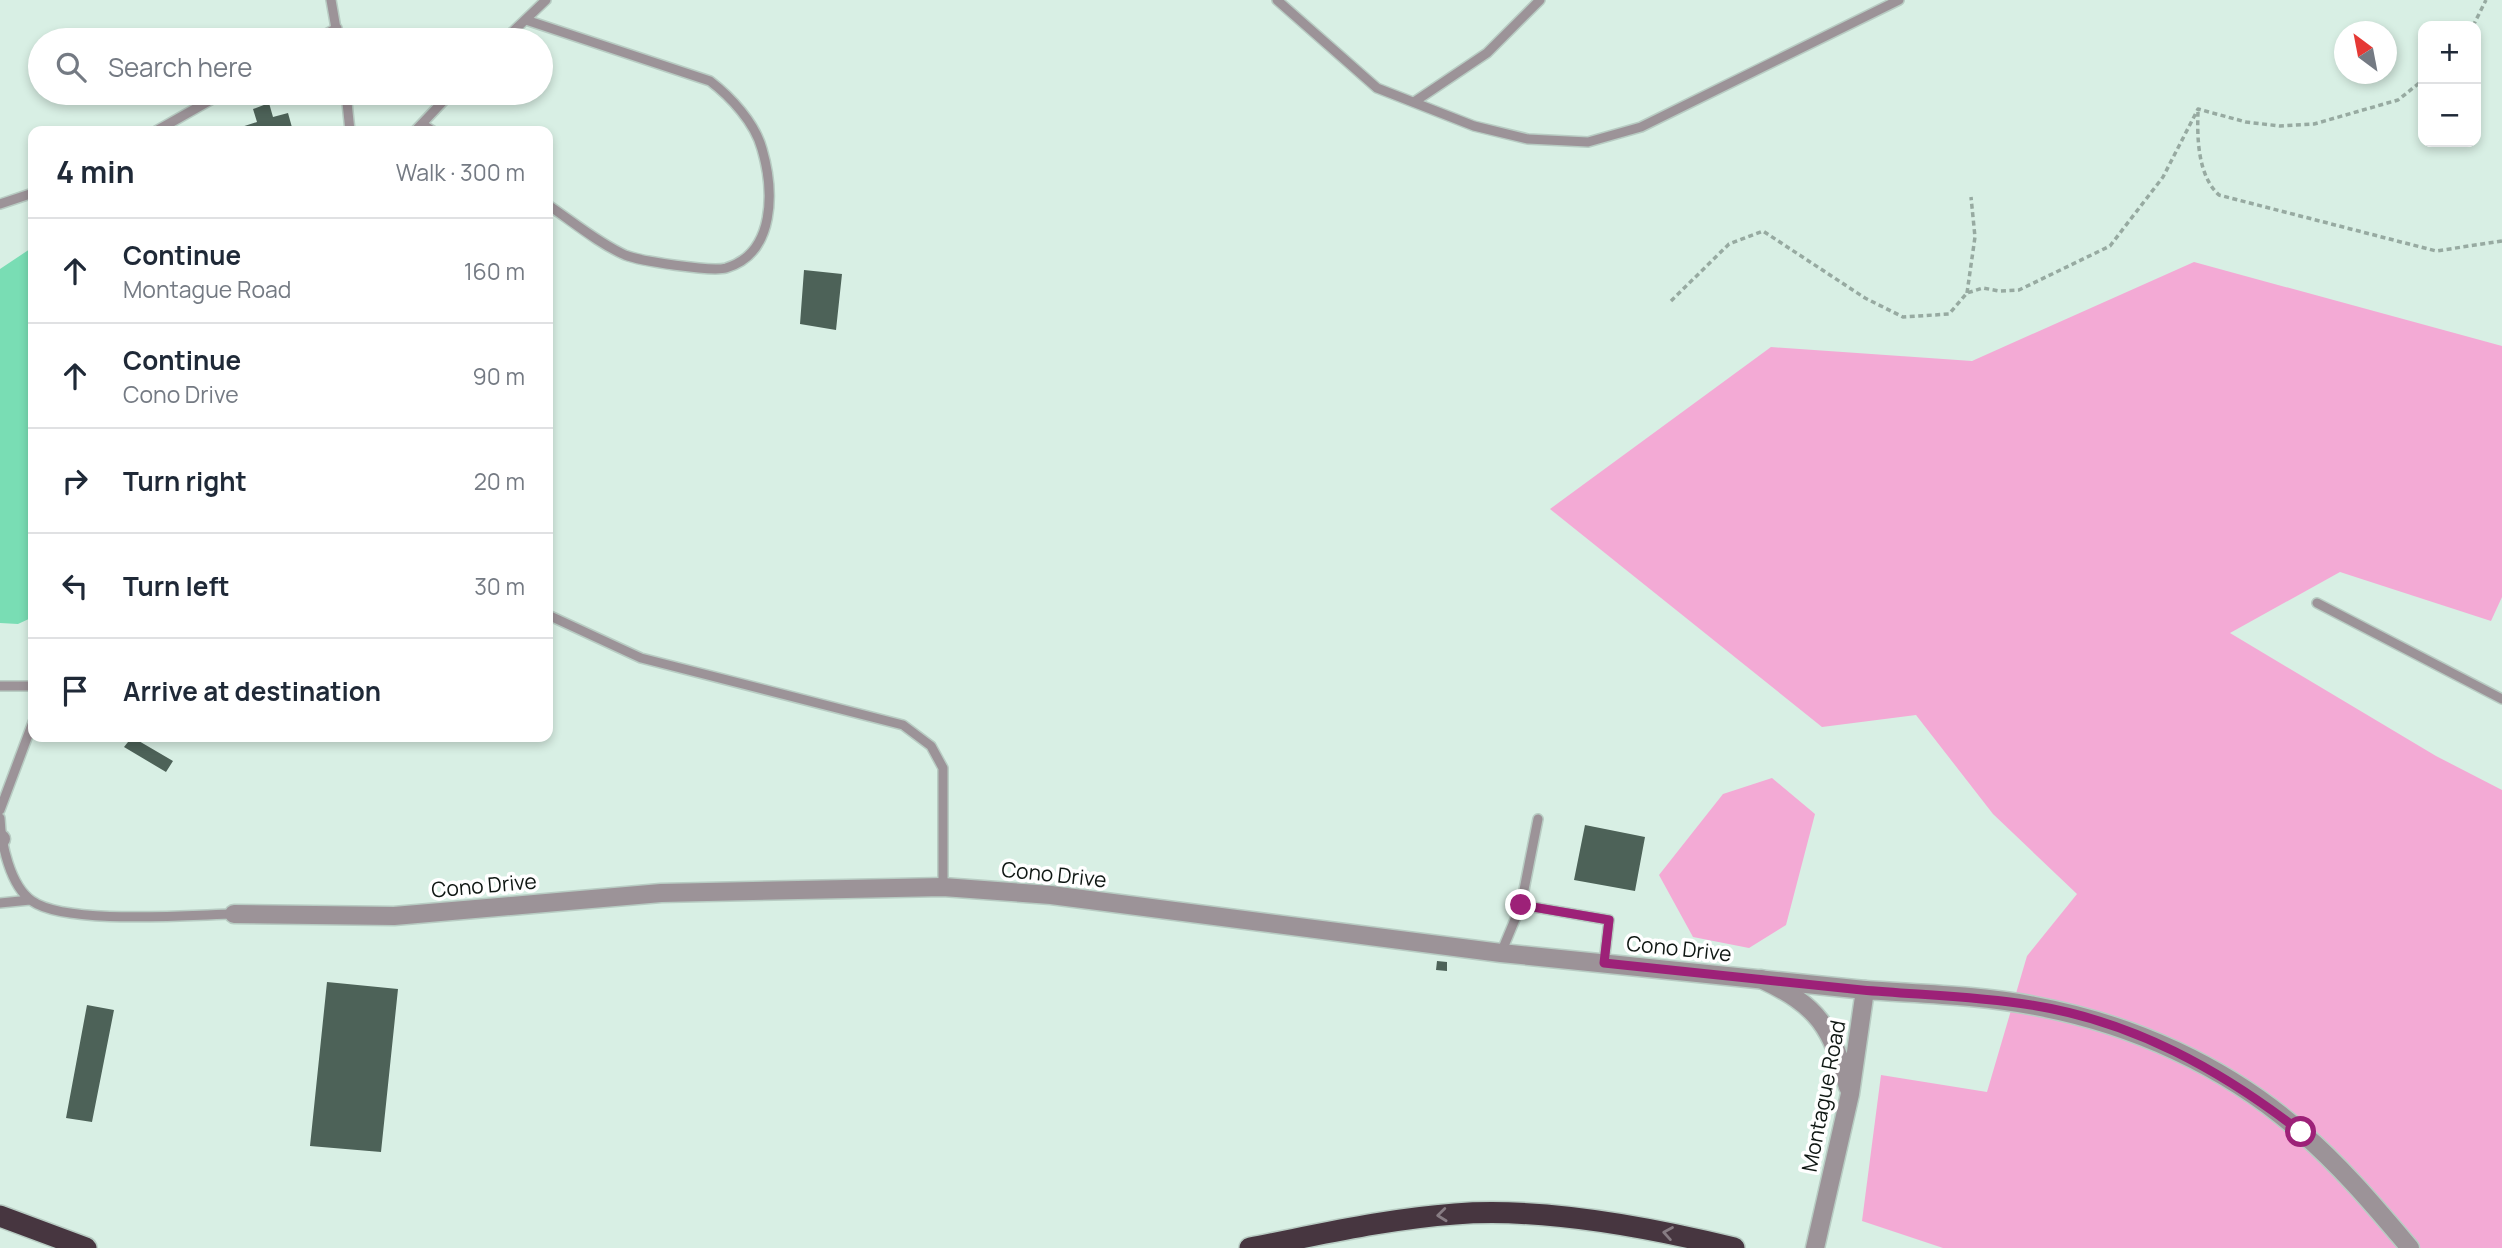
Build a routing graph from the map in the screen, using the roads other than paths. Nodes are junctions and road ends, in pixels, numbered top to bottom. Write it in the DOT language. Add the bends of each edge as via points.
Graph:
graph roads {
  1 [pos="331,0"];
  2 [pos="547,0"];
  3 [pos="1277,0"];
  4 [pos="1540,0"];
  5 [pos="1899,0"];
  6 [pos="526,20"];
  7 [pos="337,28"];
  8 [pos="518,28"];
  9 [pos="550,28"];
  10 [pos="553,29"];
  11 [pos="1414,102"];
  12 [pos="202,105"];
  13 [pos="347,105"];
  14 [pos="439,105"];
  15 [pos="165,126"];
  16 [pos="349,126"];
  17 [pos="421,126"];
  18 [pos="28,194"];
  19 [pos="0,204"];
  20 [pos="553,208"];
  21 [pos="2317,603"];
  22 [pos="553,617"];
  23 [pos="0,686"];
  24 [pos="28,686"];
  25 [pos="2502,699"];
  26 [pos="28,736"];
  27 [pos="0,810"];
  28 [pos="0,818"];
  29 [pos="1538,819"];
  30 [pos="1,839"];
  31 [pos="943,887"];
  32 [pos="30,900"];
  33 [pos="0,903"];
  34 [pos="1521,905"];
  35 [pos="234,914"];
  36 [pos="1501,953"];
  37 [pos="1604,963"];
  38 [pos="1761,979"];
  39 [pos="1865,990"];
  40 [pos="1850,1094"];
  41 [pos="0,1216"];
  42 [pos="86,1248"];
  43 [pos="1250,1248"];
  44 [pos="1734,1248"];
  45 [pos="1815,1248"];
  46 [pos="2410,1248"];
  1 -- 7 [label="lane"];
  2 -- 6 [label="lane"];
  3 -- 11 [label="lane" via="1377,88"];
  4 -- 11 [label="lane" via="1487,53"];
  5 -- 11 [label="lane" via="1642,127 1588,142 1528,139 1474,126"];
  6 -- 8 [label="lane"];
  6 -- 9 [label="lane"];
  10 -- 20 [label="lane" via="710,81 738,109 762,147 768,227 751,254 725,268 699,268 625,255"];
  12 -- 15 [label="lane"];
  13 -- 16 [label="lane"];
  14 -- 17 [label="lane"];
  18 -- 19 [label="lane"];
  21 -- 25 [label="lane"];
  22 -- 31 [label="lane" via="641,657 903,724 931,746 943,768"];
  23 -- 24 [label="lane"];
  26 -- 27 [label="lane"];
  28 -- 30 [label="lane"];
  29 -- 34 [label="lane"];
  30 -- 32 [label="lane" via="13,874"];
  31 -- 35 [label="street, Cono Drive" via="661,893 394,916"];
  31 -- 36 [label="street, Cono Drive" via="1051,895"];
  32 -- 33 [label="lane"];
  32 -- 35 [label="lane" via="73,914"];
  34 -- 36 [label="lane"];
  34 -- 37 [label="lane" via="1609,920"];
  36 -- 37 [label="street, Cono Drive"];
  37 -- 38 [label="street, Cono Drive"];
  38 -- 39 [label="street, Cono Drive"];
  38 -- 40 [label="street" via="1792,993 1823,1021 1835,1042"];
  39 -- 40 [label="street, Montague Road"];
  39 -- 46 [label="street" via="2033,1005 2093,1019 2158,1042 2252,1094 2301,1132"];
  40 -- 45 [label="street, Montague Road"];
  41 -- 42 [label="highway"];
  44 -- 43 [label="highway, one-way" via="1672,1233 1520,1213 1397,1220"];
}
